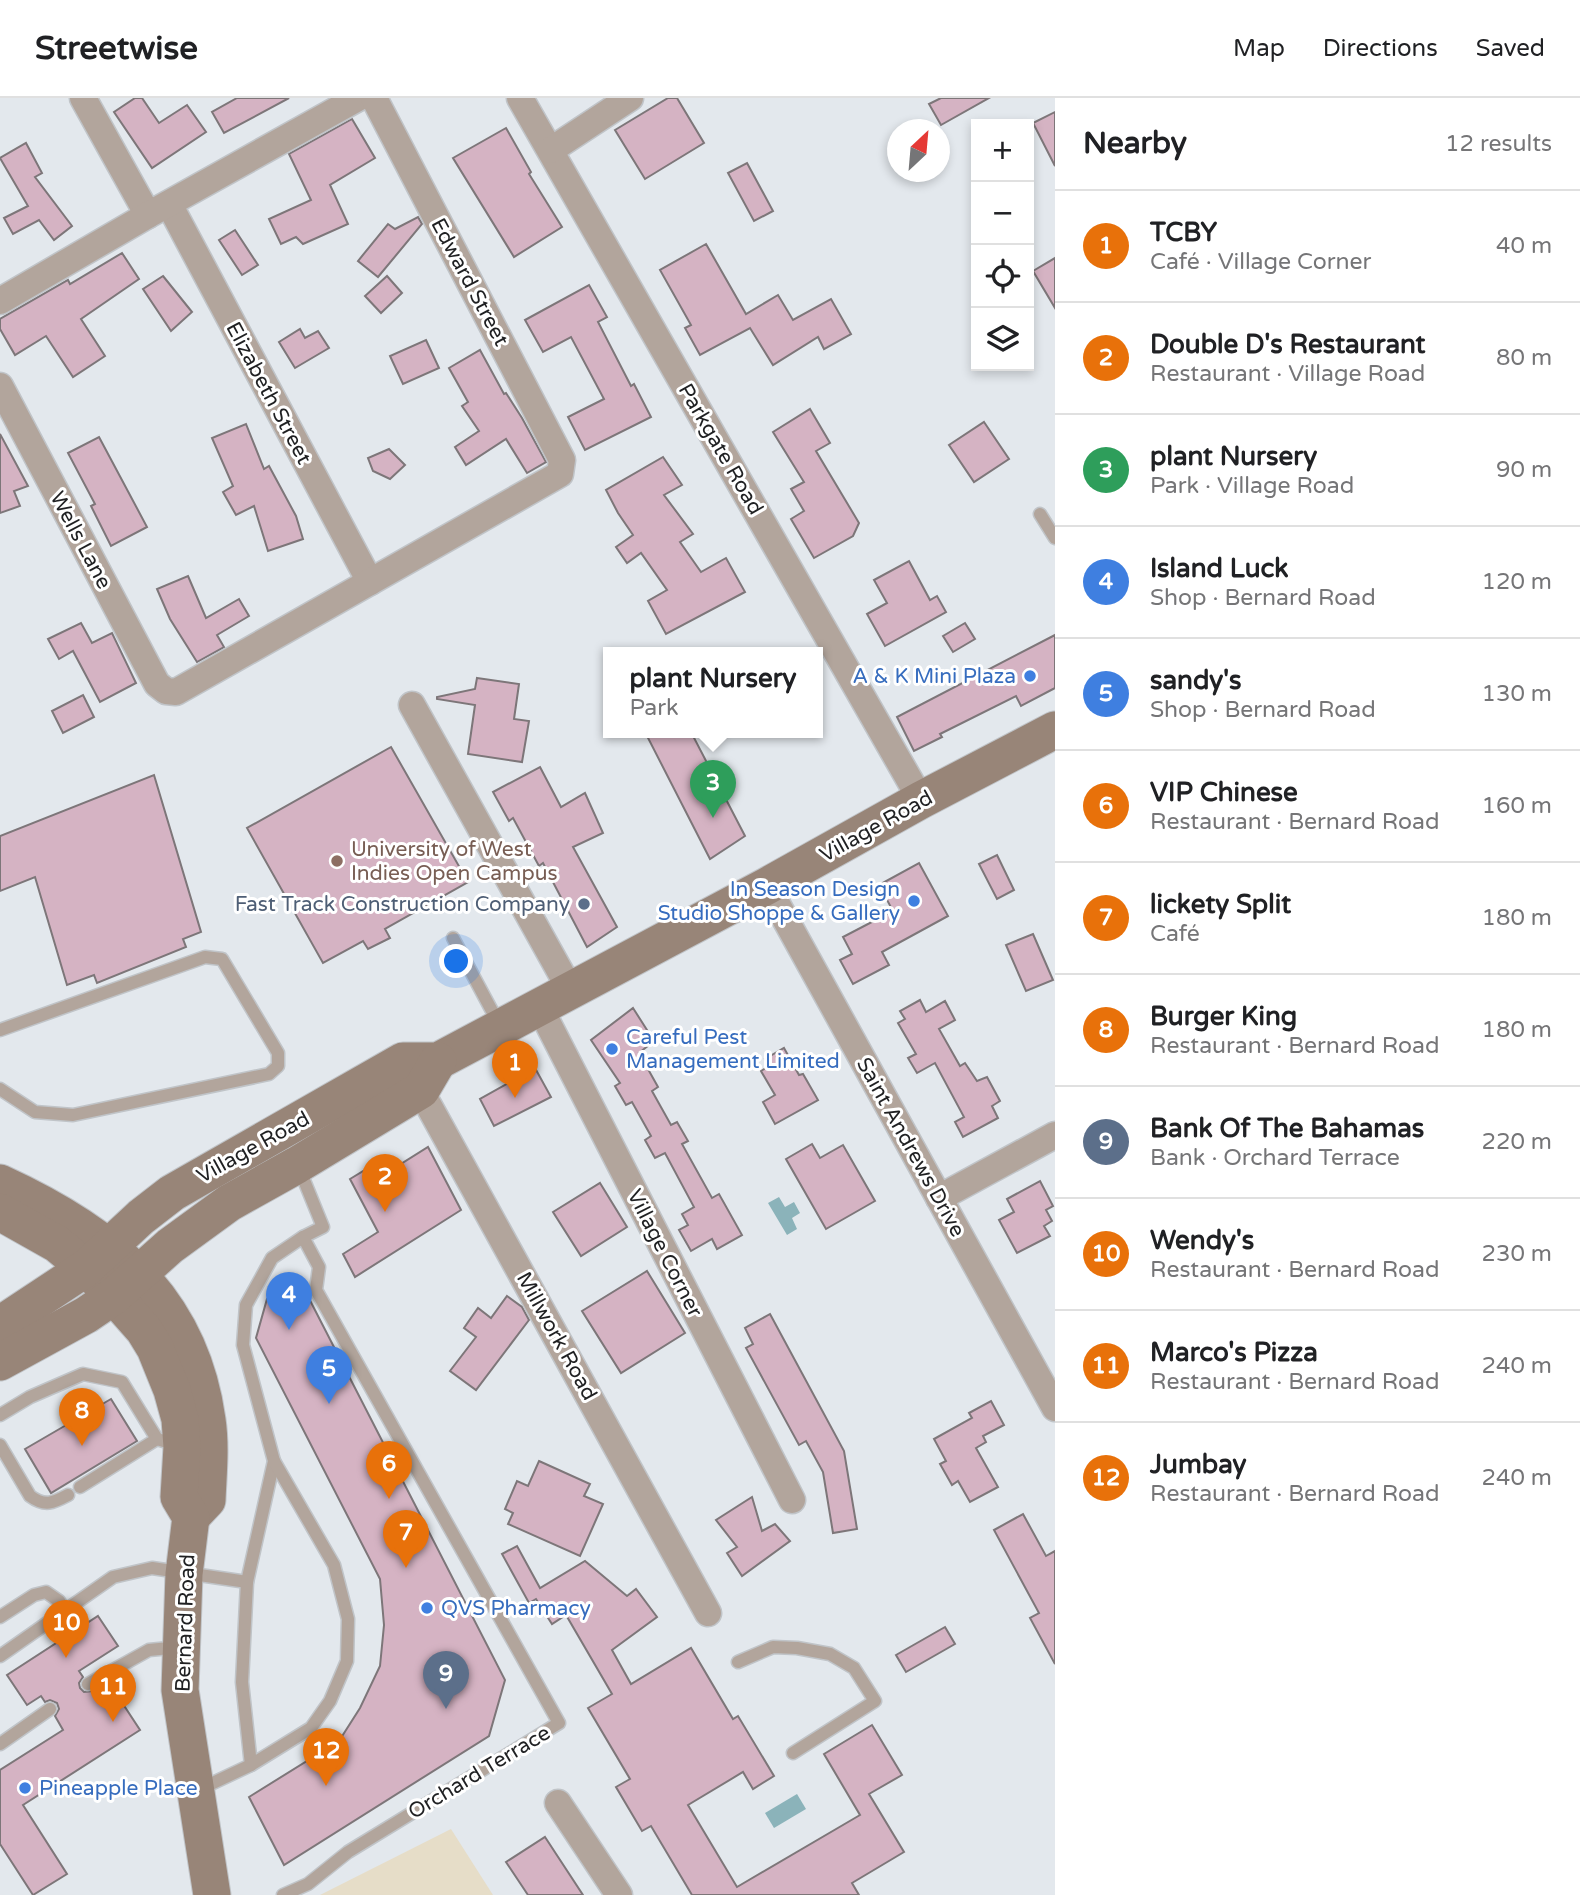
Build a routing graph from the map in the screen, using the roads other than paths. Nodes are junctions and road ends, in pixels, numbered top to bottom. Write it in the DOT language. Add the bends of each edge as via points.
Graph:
graph roads {
  1 [pos="83,98"];
  2 [pos="358,98"];
  3 [pos="373,98"];
  4 [pos="520,98"];
  5 [pos="630,98"];
  6 [pos="325,106"];
  7 [pos="551,150"];
  8 [pos="158,210"];
  9 [pos="0,301"];
  10 [pos="0,386"];
  11 [pos="1040,514"];
  12 [pos="1055,538"];
  13 [pos="370,582"];
  14 [pos="412,705"];
  15 [pos="1055,730"];
  16 [pos="921,800"];
  17 [pos="767,886"];
  18 [pos="453,938"];
  19 [pos="555,999"];
  20 [pos="500,1027"];
  21 [pos="0,1030"];
  22 [pos="421,1071"];
  23 [pos="0,1089"];
  24 [pos="1055,1135"];
  25 [pos="297,1165"];
  26 [pos="0,1183"];
  27 [pos="939,1198"];
  28 [pos="0,1212"];
  29 [pos="303,1237"];
  30 [pos="98,1258"];
  31 [pos="127,1285"];
  32 [pos="0,1325"];
  33 [pos="0,1362"];
  34 [pos="1055,1408"];
  35 [pos="0,1415"];
  36 [pos="170,1443"];
  37 [pos="0,1445"];
  38 [pos="274,1461"];
  39 [pos="80,1487"];
  40 [pos="68,1495"];
  41 [pos="792,1500"];
  42 [pos="191,1517"];
  43 [pos="184,1574"];
  44 [pos="247,1582"];
  45 [pos="66,1612"];
  46 [pos="708,1613"];
  47 [pos="0,1617"];
  48 [pos="182,1647"];
  49 [pos="0,1657"];
  50 [pos="738,1662"];
  51 [pos="88,1684"];
  52 [pos="50,1709"];
  53 [pos="0,1744"];
  54 [pos="793,1753"];
  55 [pos="251,1765"];
  56 [pos="196,1791"];
  57 [pos="558,1803"];
  58 [pos="212,1895"];
  59 [pos="283,1895"];
  60 [pos="619,1895"];
  1 -- 8 [label="street, Elizabeth Street"];
  2 -- 6 [label="street"];
  3 -- 13 [label="street, Edward Street" via="563,467 560,474"];
  4 -- 7 [label="street, Parkgate Road"];
  5 -- 7 [label="street"];
  6 -- 8 [label="street"];
  7 -- 16 [label="street, Parkgate Road"];
  8 -- 9 [label="street"];
  8 -- 13 [label="street, Elizabeth Street"];
  10 -- 13 [label="street, Wells Lane" via="157,684 166,691 176,692"];
  11 -- 12 [label="lane"];
  14 -- 19 [label="street, Village Corner"];
  15 -- 16 [label="main road, Village Road"];
  16 -- 17 [label="main road, Village Road"];
  17 -- 19 [label="main road, Village Road"];
  17 -- 27 [label="street, Saint Andrews Drive"];
  18 -- 20 [label="lane"];
  19 -- 20 [label="main road, Village Road"];
  19 -- 41 [label="street, Village Corner"];
  20 -- 22 [label="main road, Village Road"];
  21 -- 23 [label="lane" via="212,957 222,959 278,1053 278,1066 269,1074 73,1115 36,1112"];
  22 -- 25 [label="main road, Village Road"];
  22 -- 30 [label="main road, Village Road" via="172,1193"];
  22 -- 46 [label="street, Millwork Road"];
  24 -- 27 [label="street"];
  25 -- 29 [label="lane" via="323,1227"];
  25 -- 31 [label="main road, Village Road" via="208,1217"];
  26 -- 30 [label="main road" via="74,1221"];
  27 -- 34 [label="street, Saint Andrews Drive"];
  28 -- 30 [label="main road" via="57,1244"];
  29 -- 38 [label="lane" via="272,1258 247,1305 243,1345"];
  29 -- 59 [label="lane, Orchard Terrace" via="319,1267 316,1290 559,1723"];
  30 -- 31 [label="main road"];
  30 -- 32 [label="main road, Village Road"];
  31 -- 33 [label="main road, Village Road" via="86,1315"];
  31 -- 36 [label="main road, Bernard Road" via="180,1419"];
  31 -- 42 [label="main road, Bernard Road" via="168,1310 196,1375 210,1451 207,1500"];
  35 -- 36 [label="lane" via="83,1374 122,1382"];
  36 -- 39 [label="lane"];
  36 -- 42 [label="main road, Bernard Road" via="179,1497"];
  37 -- 40 [label="lane" via="30,1496 46,1504"];
  38 -- 44 [label="lane"];
  38 -- 55 [label="lane" via="334,1565 348,1619 347,1661 330,1701 311,1728"];
  42 -- 43 [label="main road, Bernard Road"];
  43 -- 44 [label="lane"];
  43 -- 45 [label="lane" via="152,1569 113,1577"];
  43 -- 48 [label="main road, Bernard Road"];
  44 -- 55 [label="lane" via="242,1682"];
  45 -- 47 [label="lane" via="46,1592"];
  45 -- 49 [label="lane"];
  48 -- 51 [label="lane" via="149,1650"];
  48 -- 56 [label="main road, Bernard Road" via="180,1690"];
  50 -- 54 [label="lane" via="773,1647 830,1654 854,1668 875,1701"];
  52 -- 53 [label="lane"];
  55 -- 56 [label="lane"];
  56 -- 58 [label="main road, Bernard Road"];
  57 -- 60 [label="street"];
}
